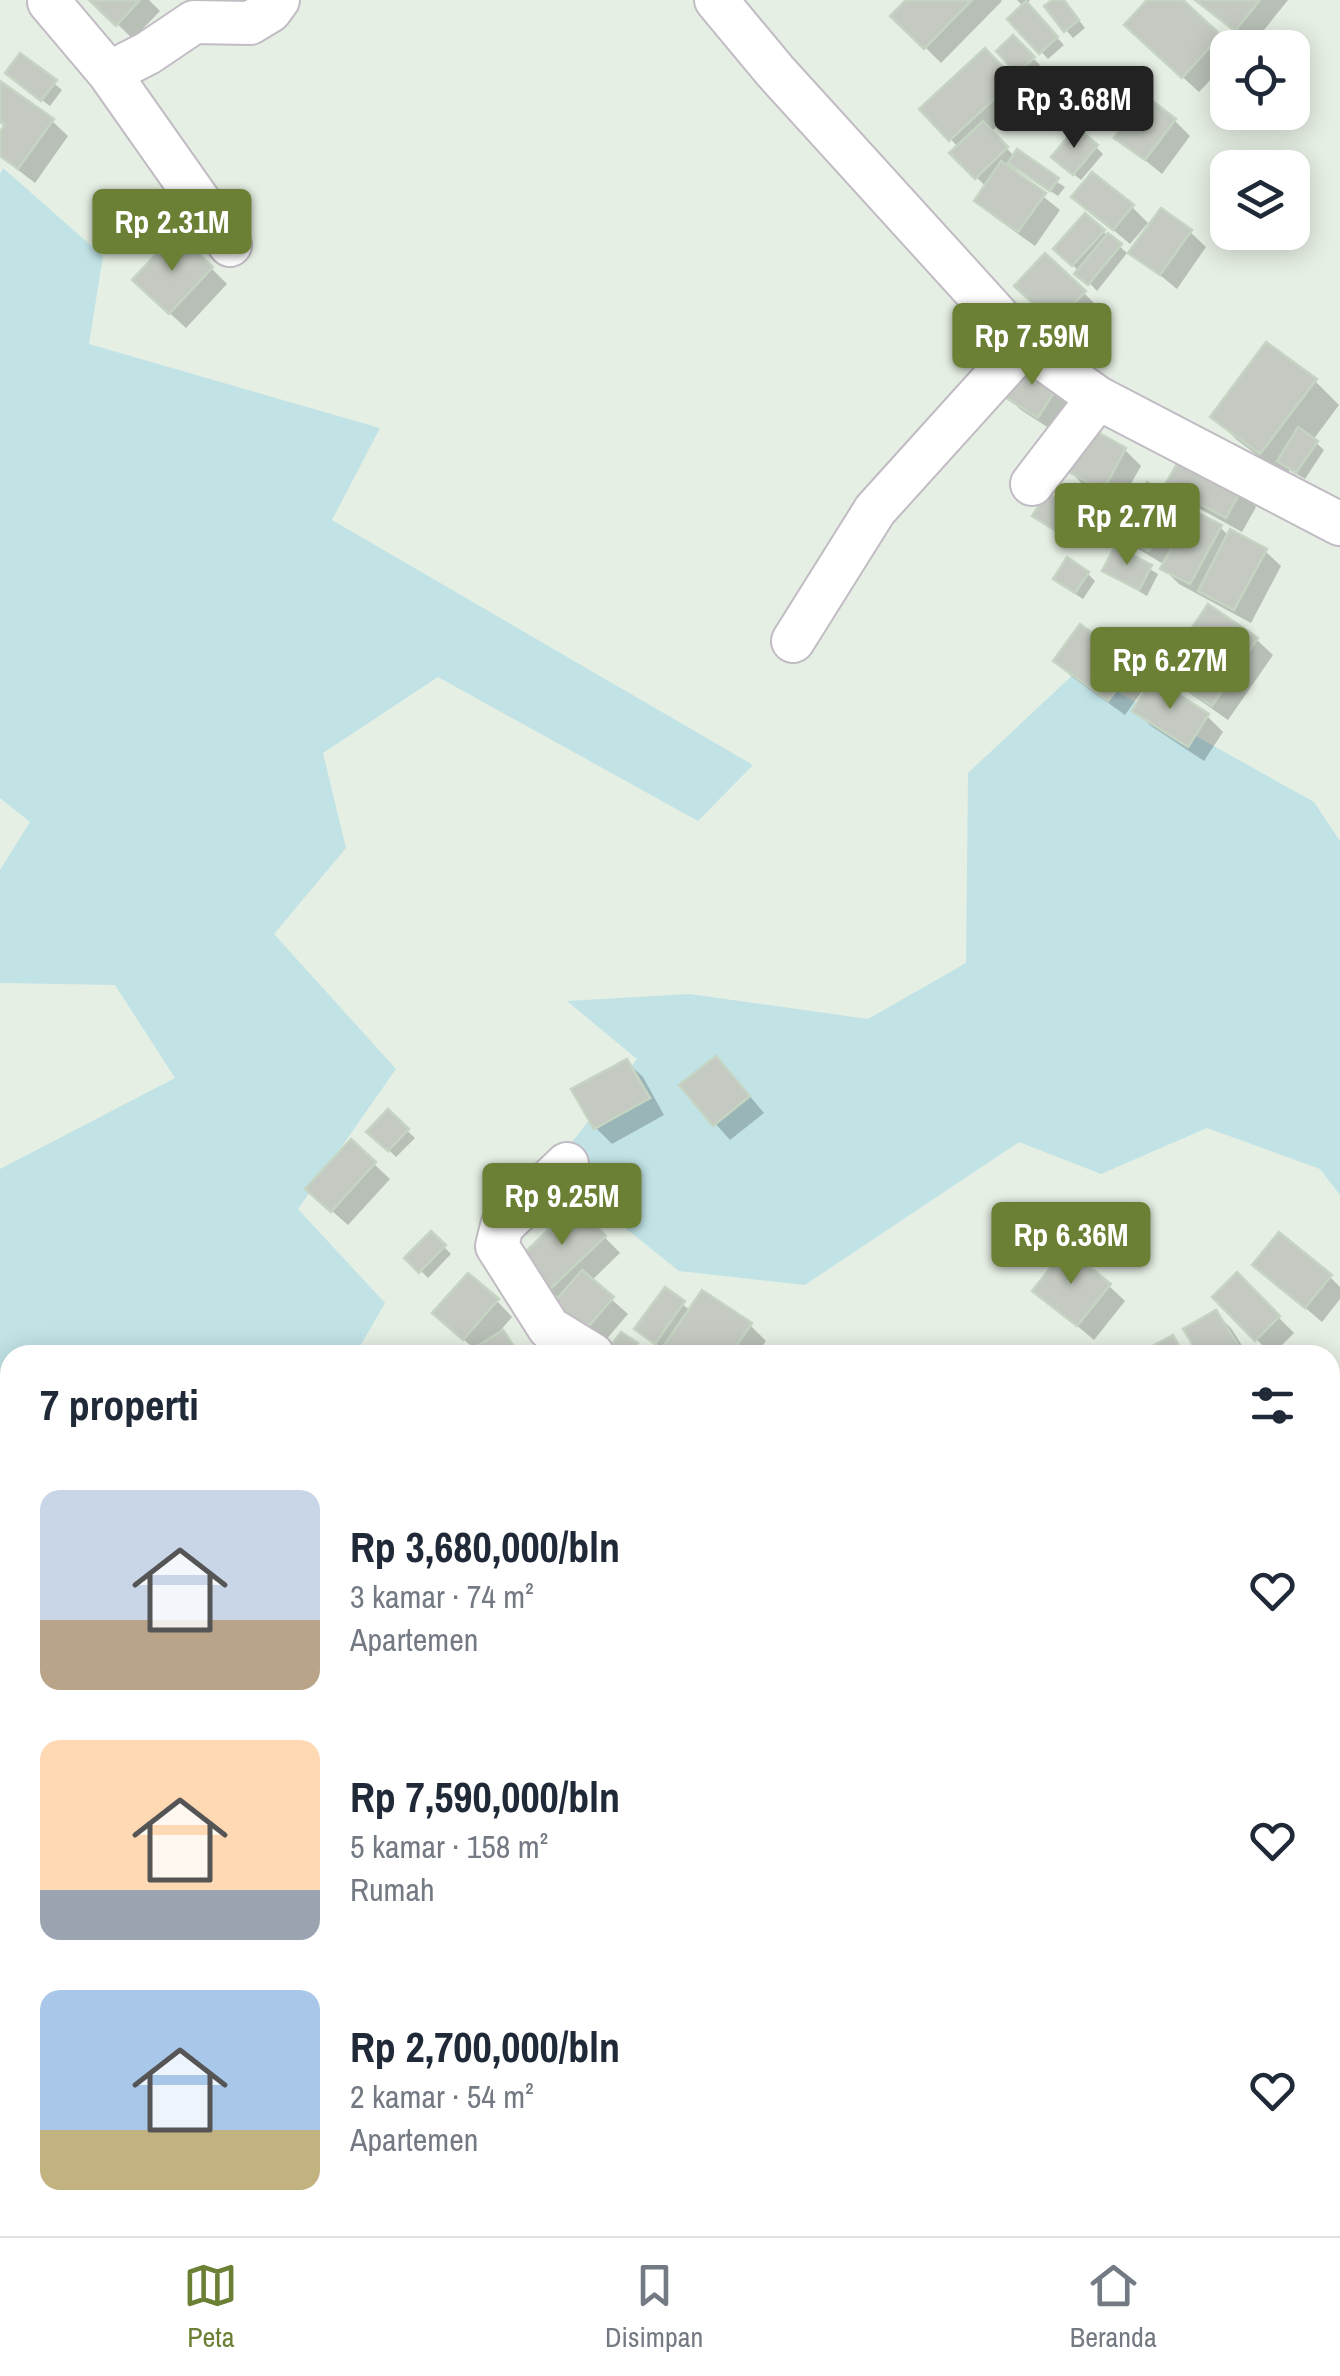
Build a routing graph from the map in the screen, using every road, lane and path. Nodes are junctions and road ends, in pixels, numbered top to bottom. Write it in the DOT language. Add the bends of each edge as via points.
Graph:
graph roads {
  1 [pos="278,0"];
  2 [pos="716,0"];
  3 [pos="49,2"];
  4 [pos="108,73"];
  5 [pos="230,245"];
  6 [pos="1024,344"];
  7 [pos="1098,398"];
  8 [pos="1032,484"];
  9 [pos="1340,524"];
  10 [pos="793,641"];
  11 [pos="567,1164"];
  12 [pos="573,1345"];
  1 -- 4 [label="street" via="250,23 194,22"];
  2 -- 6 [label="street"];
  3 -- 4 [label="street"];
  4 -- 5 [label="street"];
  6 -- 7 [label="street"];
  6 -- 10 [label="street" via="875,510"];
  7 -- 8 [label="street"];
  7 -- 9 [label="street"];
  11 -- 12 [label="street" via="502,1226 497,1246 549,1328"];
}
